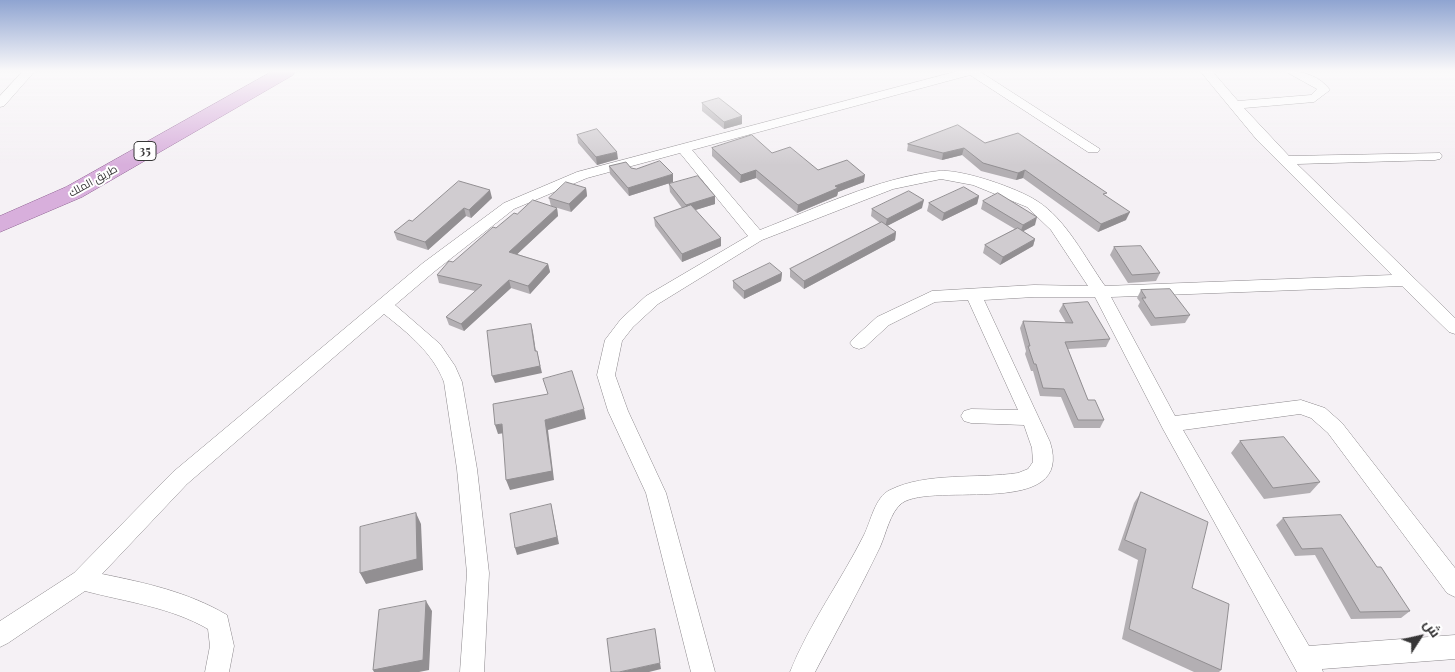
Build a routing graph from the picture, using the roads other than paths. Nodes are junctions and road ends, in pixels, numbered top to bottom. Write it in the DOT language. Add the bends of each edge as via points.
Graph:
graph roads {
  1 [pos="230,102"];
  2 [pos="852,102"];
  3 [pos="1021,102"];
  4 [pos="1234,102"];
  5 [pos="1265,102"];
  6 [pos="1236,105"];
  7 [pos="683,148"];
  8 [pos="1093,149"];
  9 [pos="1435,156"];
  10 [pos="1286,160"];
  11 [pos="0,225"];
  12 [pos="757,238"];
  13 [pos="1407,280"];
  14 [pos="1100,292"];
  15 [pos="974,294"];
  16 [pos="384,305"];
  17 [pos="1455,328"];
  18 [pos="859,343"];
  19 [pos="971,416"];
  20 [pos="1031,418"];
  21 [pos="1170,424"];
  22 [pos="82,580"];
  23 [pos="1455,586"];
  24 [pos="0,635"];
  25 [pos="1455,647"];
  26 [pos="1308,665"];
  27 [pos="217,672"];
  28 [pos="472,672"];
  29 [pos="703,672"];
  30 [pos="802,672"];
  1 -- 11 [label="main road, طريق الملك / 35" via="74,192"];
  2 -- 7 [label="street"];
  3 -- 8 [label="street"];
  4 -- 6 [label="street"];
  5 -- 6 [label="street"];
  6 -- 10 [label="street"];
  7 -- 12 [label="street"];
  7 -- 16 [label="street" via="582,175 510,206"];
  9 -- 10 [label="street"];
  10 -- 13 [label="street"];
  12 -- 14 [label="street" via="889,186 940,175 976,181 1032,204 1056,227"];
  12 -- 29 [label="street" via="652,300 614,340 606,375 618,411 656,493"];
  13 -- 14 [label="street"];
  13 -- 17 [label="street"];
  14 -- 15 [label="street"];
  14 -- 21 [label="street"];
  15 -- 18 [label="street" via="932,297 883,321"];
  15 -- 20 [label="street"];
  16 -- 22 [label="street" via="180,478"];
  16 -- 28 [label="street" via="443,360 453,382 467,468 478,573"];
  19 -- 20 [label="street"];
  20 -- 30 [label="street" via="1044,458 1037,473 1011,484 915,491 896,496 887,507"];
  21 -- 23 [label="street" via="1301,407 1318,413 1335,428"];
  21 -- 26 [label="street"];
  22 -- 24 [label="street"];
  22 -- 27 [label="street" via="168,600 202,612 218,623 222,646"];
  25 -- 26 [label="street"];
}
